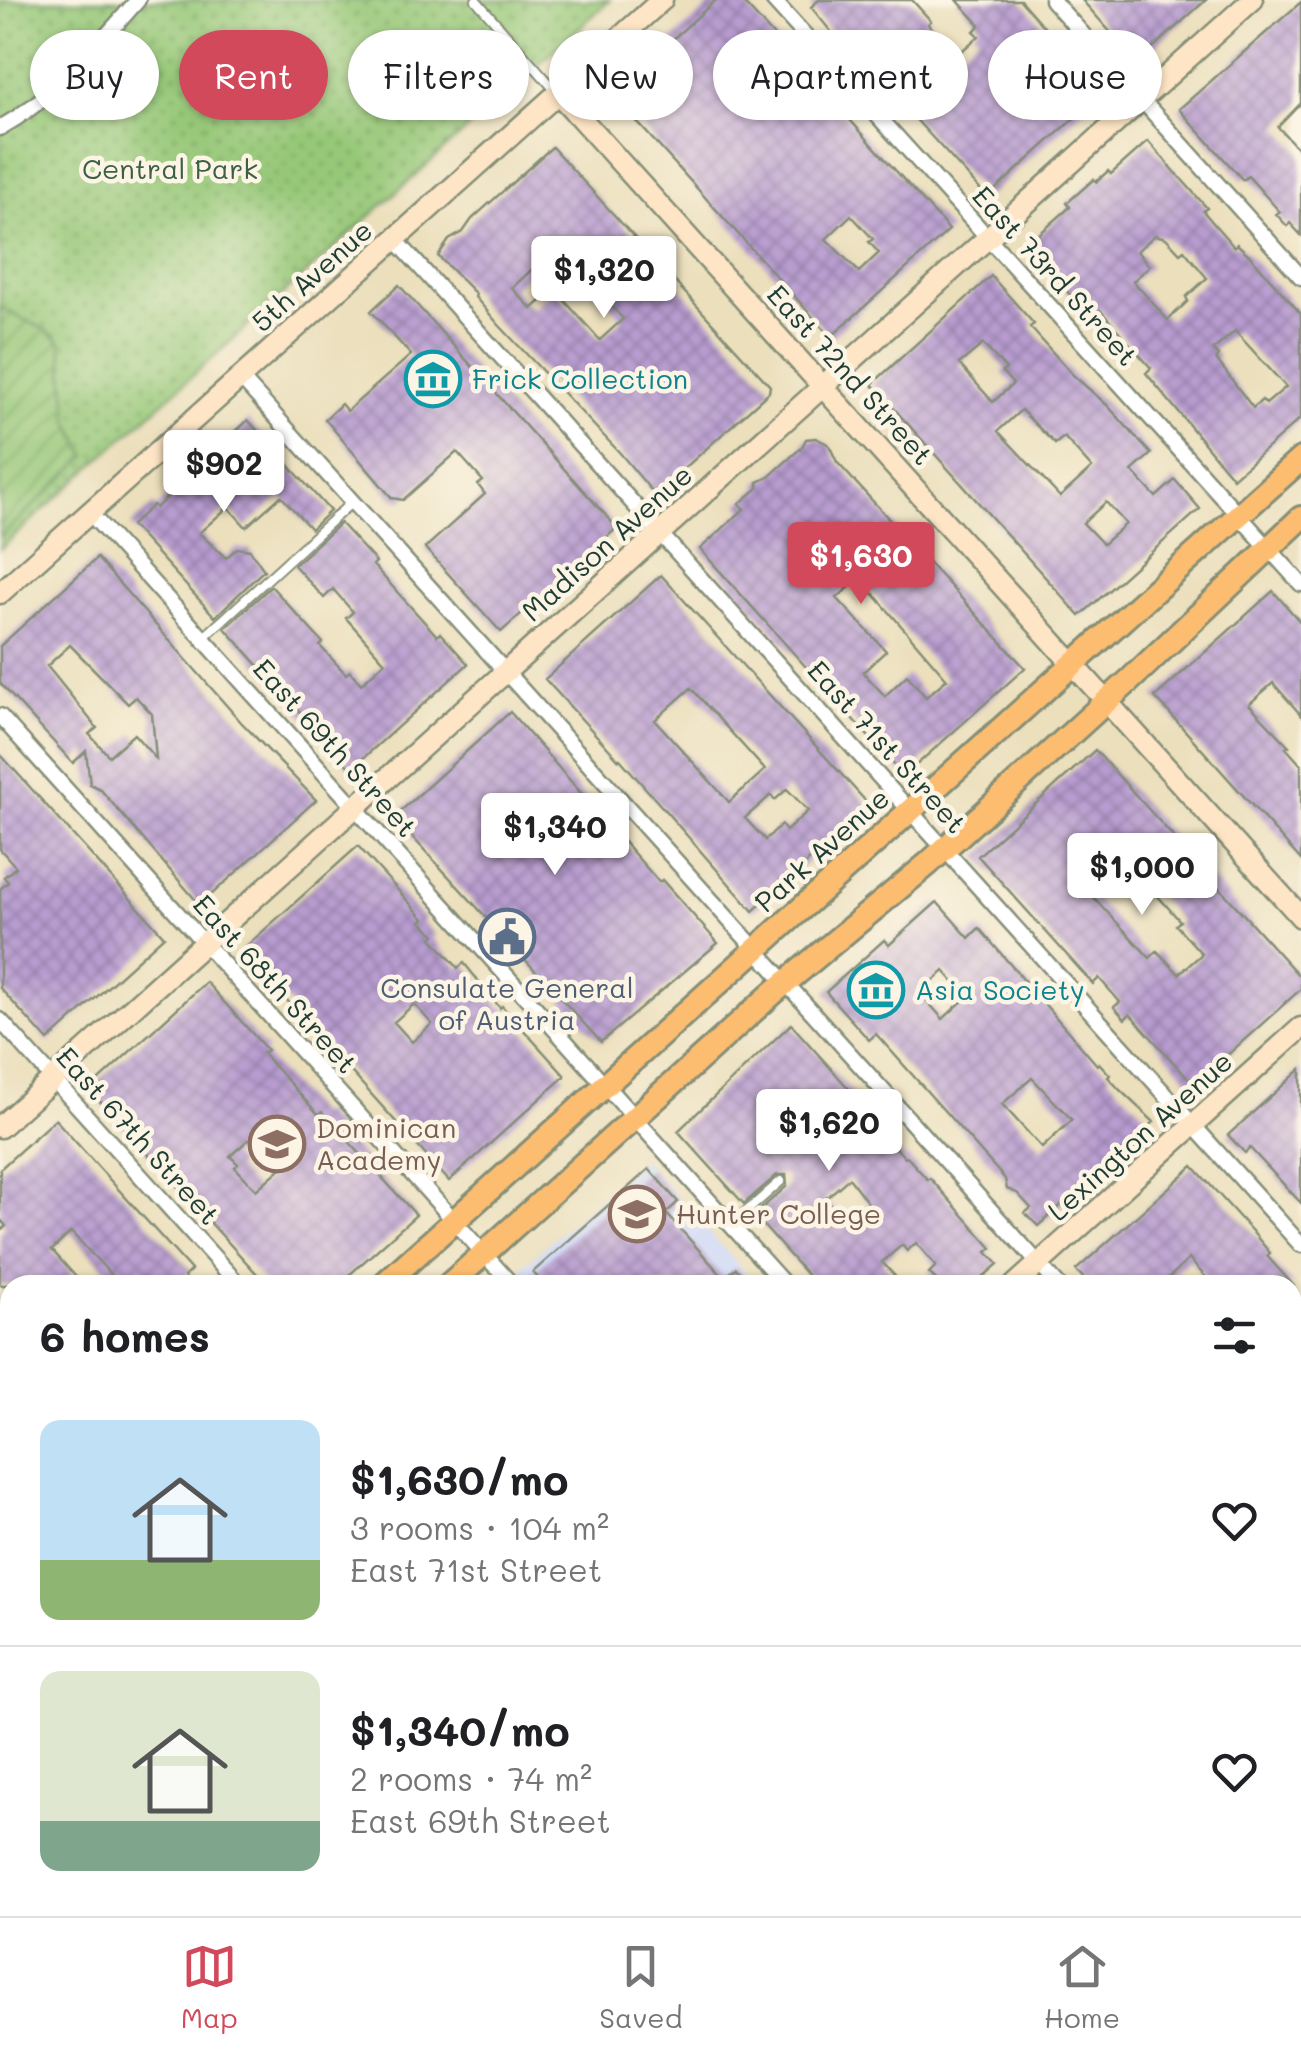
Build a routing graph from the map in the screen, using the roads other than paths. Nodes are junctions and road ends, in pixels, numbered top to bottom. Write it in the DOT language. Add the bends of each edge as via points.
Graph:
graph roads {
  1 [pos="138,0"];
  2 [pos="476,0"];
  3 [pos="662,0"];
  4 [pos="774,0"];
  5 [pos="1052,0"];
  6 [pos="1252,0"];
  7 [pos="628,30"];
  8 [pos="1079,30"];
  9 [pos="1162,81"];
  10 [pos="549,83"];
  11 [pos="549,101"];
  12 [pos="582,120"];
  13 [pos="1119,120"];
  14 [pos="1159,120"];
  15 [pos="0,128"];
  16 [pos="988,238"];
  17 [pos="394,239"];
  18 [pos="1301,277"];
  19 [pos="240,377"];
  20 [pos="823,386"];
  21 [pos="1301,459"];
  22 [pos="353,502"];
  23 [pos="90,512"];
  24 [pos="1239,515"];
  25 [pos="1301,518"];
  26 [pos="659,534"];
  27 [pos="1268,547"];
  28 [pos="1301,584"];
  29 [pos="0,593"];
  30 [pos="202,638"];
  31 [pos="1074,664"];
  32 [pos="506,670"];
  33 [pos="1106,700"];
  34 [pos="0,716"];
  35 [pos="354,806"];
  36 [pos="910,810"];
  37 [pos="944,848"];
  38 [pos="1301,917"];
  39 [pos="204,942"];
  40 [pos="756,949"];
  41 [pos="786,982"];
  42 [pos="0,1020"];
  43 [pos="1301,1028"];
  44 [pos="53,1079"];
  45 [pos="605,1085"];
  46 [pos="634,1118"];
  47 [pos="1193,1125"];
  48 [pos="0,1127"];
  49 [pos="781,1180"];
  50 [pos="454,1221"];
  51 [pos="732,1226"];
  52 [pos="1301,1246"];
  53 [pos="484,1254"];
  54 [pos="1039,1264"];
  55 [pos="230,1275"];
  56 [pos="394,1275"];
  57 [pos="460,1275"];
  58 [pos="503,1275"];
  59 [pos="776,1275"];
  60 [pos="1026,1275"];
  61 [pos="1049,1275"];
  1 -- 15 [label="street" via="72,73"];
  2 -- 10 [label="lane"];
  3 -- 7 [label="main road, 5th Avenue"];
  4 -- 16 [label="street, East 73rd Street"];
  5 -- 8 [label="street"];
  6 -- 9 [label="main road, Madison Avenue"];
  11 -- 17 [label="main road, 5th Avenue"];
  12 -- 20 [label="main road, East 72nd Street"];
  13 -- 16 [label="main road, Madison Avenue"];
  14 -- 18 [label="street"];
  16 -- 20 [label="main road, Madison Avenue"];
  16 -- 24 [label="street, East 73rd Street"];
  17 -- 19 [label="main road, 5th Avenue"];
  17 -- 26 [label="street, East 71st Street"];
  19 -- 22 [label="street"];
  19 -- 23 [label="main road, 5th Avenue"];
  20 -- 26 [label="main road, Madison Avenue"];
  20 -- 31 [label="main road, East 72nd Street"];
  21 -- 24 [label="main road, Park Avenue"];
  22 -- 30 [label="lane"];
  22 -- 32 [label="street"];
  23 -- 29 [label="main road, 5th Avenue"];
  23 -- 30 [label="street, East 69th Street"];
  24 -- 27 [label="street, East 73rd Street"];
  24 -- 31 [label="main road, Park Avenue"];
  25 -- 27 [label="main road"];
  26 -- 32 [label="main road, Madison Avenue"];
  26 -- 36 [label="street, East 71st Street"];
  27 -- 28 [label="street, East 73rd Street"];
  27 -- 33 [label="main road"];
  30 -- 35 [label="street, East 69th Street"];
  31 -- 33 [label="main road, East 72nd Street"];
  31 -- 36 [label="main road, Park Avenue"];
  32 -- 35 [label="main road, Madison Avenue"];
  32 -- 40 [label="street"];
  33 -- 37 [label="main road"];
  33 -- 38 [label="main road, East 72nd Street"];
  34 -- 39 [label="street, East 68th Street"];
  35 -- 39 [label="main road, Madison Avenue"];
  35 -- 45 [label="street, East 69th Street"];
  36 -- 37 [label="street, East 71st Street"];
  36 -- 40 [label="main road, Park Avenue"];
  37 -- 41 [label="main road"];
  37 -- 47 [label="street, East 71st Street"];
  39 -- 44 [label="main road, Madison Avenue"];
  39 -- 50 [label="street, East 68th Street"];
  40 -- 41 [label="street"];
  40 -- 45 [label="main road, Park Avenue"];
  41 -- 46 [label="main road"];
  41 -- 54 [label="street"];
  42 -- 44 [label="street, East 67th Street"];
  43 -- 47 [label="main road, Lexington Avenue"];
  44 -- 48 [label="main road, Madison Avenue"];
  44 -- 55 [label="street, East 67th Street"];
  45 -- 46 [label="street, East 69th Street"];
  45 -- 50 [label="main road, Park Avenue"];
  46 -- 51 [label="street, East 69th Street"];
  46 -- 53 [label="main road"];
  47 -- 52 [label="street, East 71st Street"];
  47 -- 54 [label="main road, Lexington Avenue"];
  49 -- 51 [label="lane"];
  50 -- 53 [label="street, East 68th Street"];
  50 -- 56 [label="main road, Park Avenue"];
  51 -- 59 [label="street, East 69th Street"];
  53 -- 57 [label="main road"];
  53 -- 58 [label="street, East 68th Street"];
  54 -- 60 [label="main road, Lexington Avenue"];
  54 -- 61 [label="street"];
}
